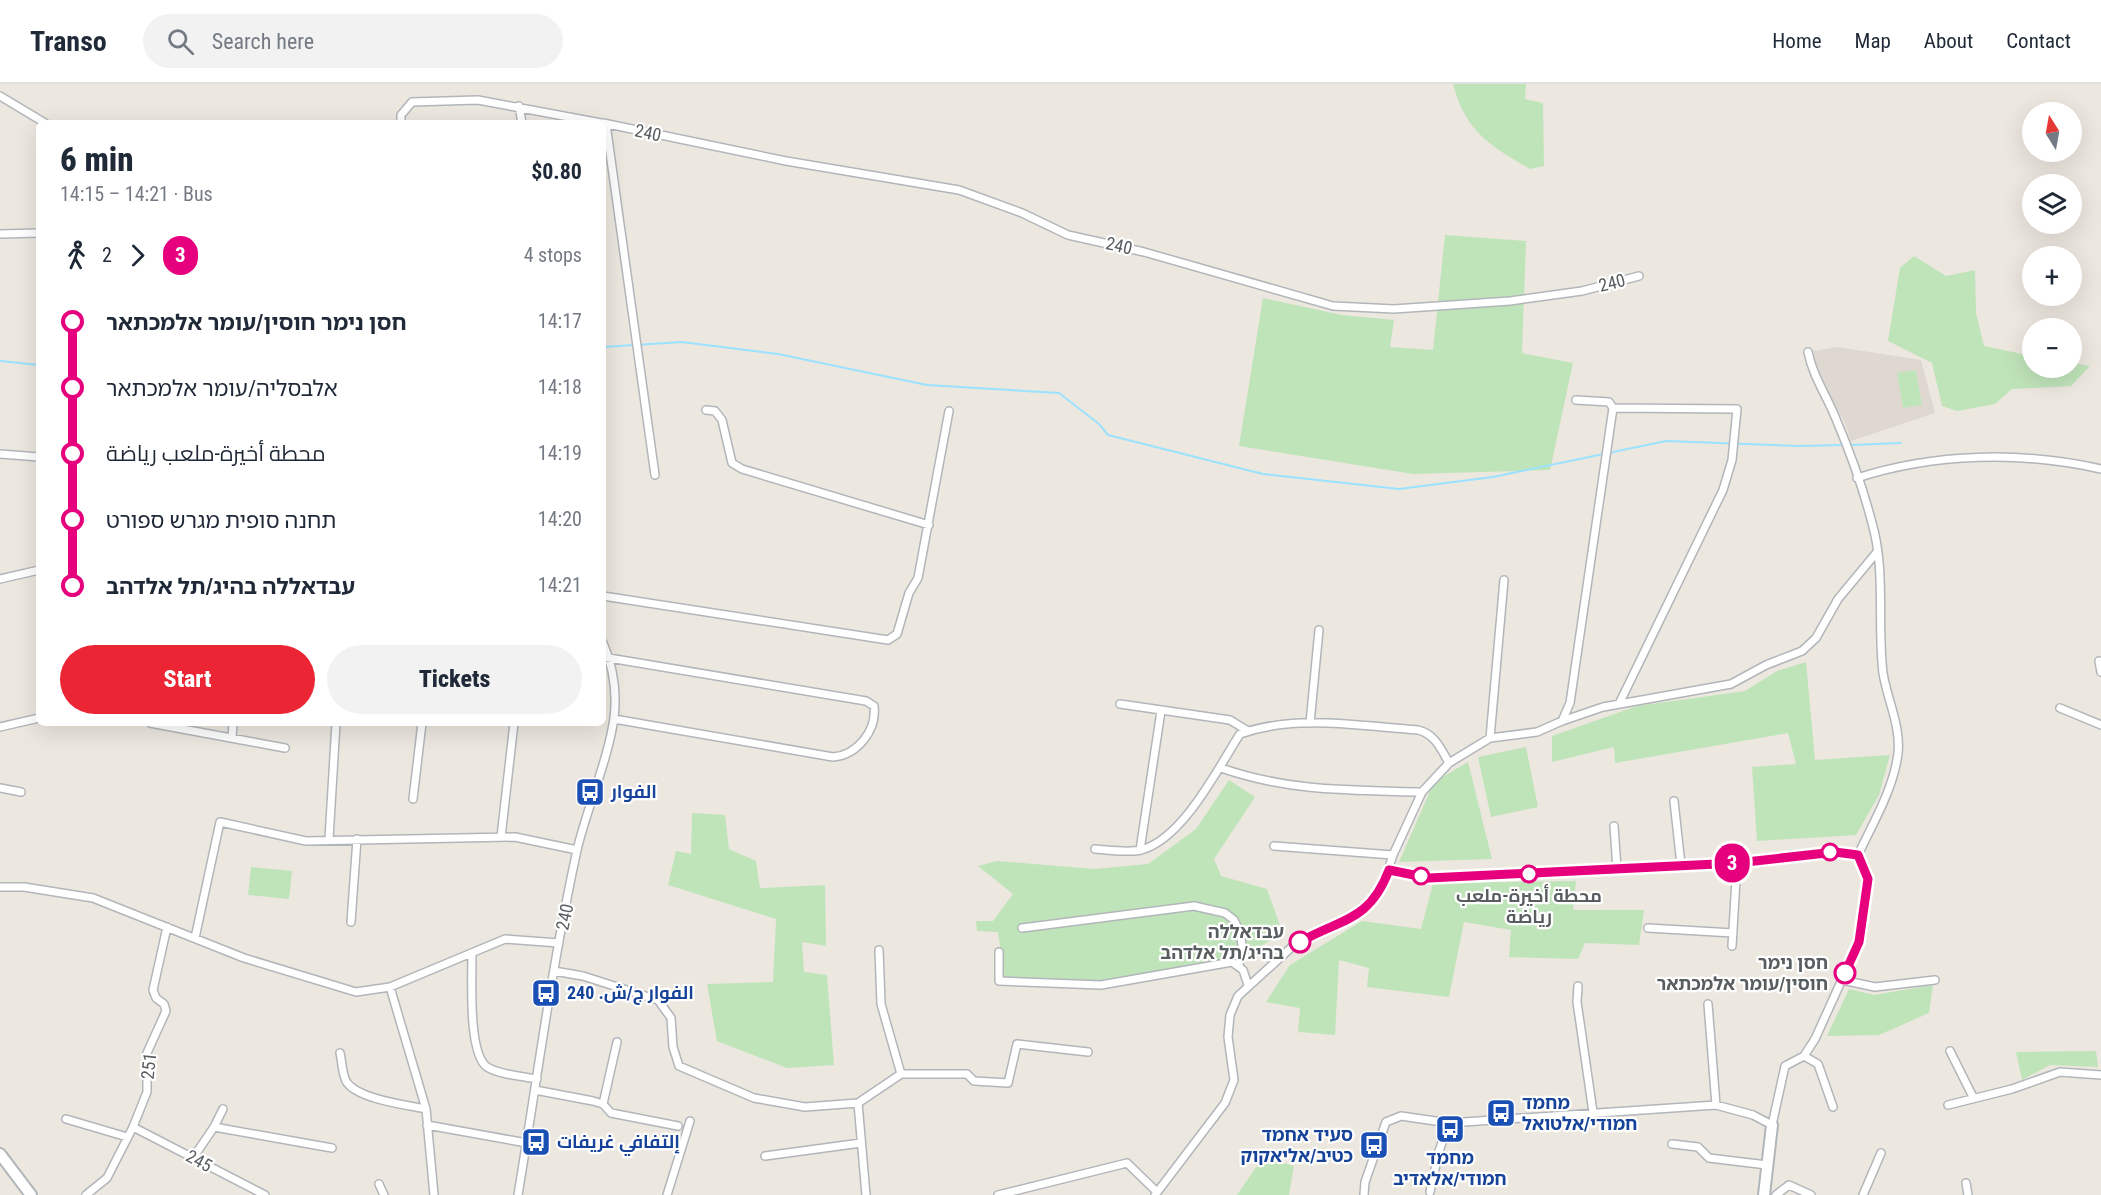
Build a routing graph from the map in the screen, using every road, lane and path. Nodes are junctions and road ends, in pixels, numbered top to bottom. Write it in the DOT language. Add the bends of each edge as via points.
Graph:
graph roads {
  1 [pos="0,96"];
  2 [pos="519,106"];
  3 [pos="40,120"];
  4 [pos="401,120"];
  5 [pos="521,120"];
  6 [pos="588,120"];
  7 [pos="606,124"];
  8 [pos="606,143"];
  9 [pos="0,234"];
  10 [pos="36,234"];
  11 [pos="1639,276"];
  12 [pos="1808,352"];
  13 [pos="1576,400"];
  14 [pos="1613,408"];
  15 [pos="706,410"];
  16 [pos="949,411"];
  17 [pos="0,454"];
  18 [pos="36,457"];
  19 [pos="2101,469"];
  20 [pos="655,475"];
  21 [pos="1857,478"];
  22 [pos="928,525"];
  23 [pos="1877,552"];
  24 [pos="36,571"];
  25 [pos="0,579"];
  26 [pos="1504,580"];
  27 [pos="606,596"];
  28 [pos="1319,630"];
  29 [pos="606,657"];
  30 [pos="2099,661"];
  31 [pos="2101,672"];
  32 [pos="1120,704"];
  33 [pos="1619,704"];
  34 [pos="2060,708"];
  35 [pos="1161,711"];
  36 [pos="36,719"];
  37 [pos="614,719"];
  38 [pos="1562,721"];
  39 [pos="1310,723"];
  40 [pos="2101,725"];
  41 [pos="166,726"];
  42 [pos="232,726"];
  43 [pos="336,726"];
  44 [pos="422,726"];
  45 [pos="514,726"];
  46 [pos="0,727"];
  47 [pos="1248,731"];
  48 [pos="232,738"];
  49 [pos="1490,738"];
  50 [pos="285,748"];
  51 [pos="1449,763"];
  52 [pos="1221,768"];
  53 [pos="0,788"];
  54 [pos="21,792"];
  55 [pos="1422,792"];
  56 [pos="413,799"];
  57 [pos="1674,801"];
  58 [pos="1614,826"];
  59 [pos="501,837"];
  60 [pos="329,839"];
  61 [pos="357,839"];
  62 [pos="1274,846"];
  63 [pos="1095,849"];
  64 [pos="577,850"];
  65 [pos="1140,850"];
  66 [pos="1393,855"];
  67 [pos="1858,855"];
  68 [pos="1737,863"];
  69 [pos="1681,865"];
  70 [pos="1617,869"];
  71 [pos="1389,870"];
  72 [pos="0,887"];
  73 [pos="351,922"];
  74 [pos="167,927"];
  75 [pos="1022,928"];
  76 [pos="1648,928"];
  77 [pos="1733,933"];
  78 [pos="195,938"];
  79 [pos="559,943"];
  80 [pos="1732,946"];
  81 [pos="879,950"];
  82 [pos="999,952"];
  83 [pos="472,955"];
  84 [pos="1239,965"];
  85 [pos="554,971"];
  86 [pos="1842,980"];
  87 [pos="1935,980"];
  88 [pos="1248,986"];
  89 [pos="1578,986"];
  90 [pos="390,987"];
  91 [pos="1708,1004"];
  92 [pos="617,1042"];
  93 [pos="1950,1051"];
  94 [pos="1088,1052"];
  95 [pos="340,1053"];
  96 [pos="1804,1056"];
  97 [pos="900,1074"];
  98 [pos="2101,1075"];
  99 [pos="537,1079"];
  100 [pos="535,1090"];
  101 [pos="1973,1097"];
  102 [pos="858,1103"];
  103 [pos="603,1104"];
  104 [pos="1716,1105"];
  105 [pos="1948,1105"];
  106 [pos="1833,1107"];
  107 [pos="223,1108"];
  108 [pos="426,1109"];
  109 [pos="1593,1112"];
  110 [pos="66,1119"];
  111 [pos="690,1121"];
  112 [pos="1449,1123"];
  113 [pos="427,1125"];
  114 [pos="1772,1125"];
  115 [pos="678,1126"];
  116 [pos="133,1127"];
  117 [pos="214,1127"];
  118 [pos="127,1137"];
  119 [pos="527,1143"];
  120 [pos="861,1143"];
  121 [pos="1672,1144"];
  122 [pos="332,1148"];
  123 [pos="1881,1153"];
  124 [pos="0,1154"];
  125 [pos="765,1156"];
  126 [pos="193,1158"];
  127 [pos="1767,1165"];
  128 [pos="1966,1183"];
  129 [pos="379,1184"];
  130 [pos="1430,1192"];
  131 [pos="1156,1194"];
  132 [pos="31,1195"];
  133 [pos="86,1195"];
  134 [pos="265,1195"];
  135 [pos="384,1195"];
  136 [pos="434,1195"];
  137 [pos="518,1195"];
  138 [pos="667,1195"];
  139 [pos="866,1195"];
  140 [pos="998,1195"];
  141 [pos="1364,1195"];
  142 [pos="1764,1195"];
  143 [pos="1776,1195"];
  144 [pos="1811,1195"];
  145 [pos="1863,1195"];
  146 [pos="1968,1195"];
  1 -- 3 [label="street"];
  2 -- 4 [label="street, 240" via="478,100 412,102"];
  2 -- 5 [label="street"];
  2 -- 6 [label="street, 240"];
  7 -- 11 [label="street, 240" via="786,161 959,190 1068,235 1155,254 1333,306 1394,309 1499,302 1582,291"];
  8 -- 20 [label="street"];
  9 -- 10 [label="street"];
  12 -- 21 [label="street" via="1812,372 1836,418"];
  13 -- 14 [label="street" via="1609,402"];
  14 -- 33 [label="street" via="1737,409 1732,460 1723,490"];
  14 -- 38 [label="street" via="1570,702"];
  15 -- 22 [label="street" via="715,411 722,420 732,463 742,469"];
  16 -- 22 [label="street"];
  17 -- 18 [label="street"];
  19 -- 21 [label="street" via="2038,458 1978,458 1885,469"];
  21 -- 23 [label="street" via="1873,524"];
  22 -- 27 [label="street" via="918,578 909,593 897,634 888,640"];
  23 -- 33 [label="street" via="1838,599 1816,638 1802,651 1731,684"];
  23 -- 67 [label="street" via="1881,570 1883,674 1898,736 1898,754 1881,807"];
  24 -- 25 [label="street"];
  26 -- 49 [label="street"];
  28 -- 39 [label="street"];
  29 -- 37 [label="street, 240" via="615,693"];
  29 -- 37 [label="street" via="866,701 874,706 875,713 860,746 833,757"];
  30 -- 31 [label="street"];
  32 -- 35 [label="street"];
  33 -- 38 [label="street"];
  34 -- 40 [label="street"];
  35 -- 47 [label="street" via="1230,720"];
  35 -- 65 [label="street"];
  36 -- 46 [label="street"];
  37 -- 64 [label="street, 240"];
  38 -- 49 [label="street" via="1537,732"];
  39 -- 47 [label="street" via="1294,722"];
  39 -- 51 [label="street" via="1428,732"];
  41 -- 48 [label="street"];
  42 -- 48 [label="street"];
  43 -- 60 [label="street"];
  44 -- 56 [label="street"];
  45 -- 59 [label="street"];
  47 -- 52 [label="street" via="1240,734"];
  48 -- 50 [label="street"];
  49 -- 51 [label="street"];
  51 -- 55 [label="street"];
  52 -- 55 [label="street" via="1304,789"];
  52 -- 65 [label="street" via="1171,831 1156,844"];
  53 -- 54 [label="street"];
  55 -- 66 [label="street"];
  57 -- 69 [label="street"];
  58 -- 70 [label="street"];
  59 -- 61 [label="street"];
  59 -- 64 [label="street"];
  60 -- 61 [label="street"];
  60 -- 78 [label="street" via="306,842 220,822"];
  61 -- 73 [label="street"];
  62 -- 66 [label="street"];
  63 -- 65 [label="street"];
  64 -- 79 [label="street, 240"];
  66 -- 71 [label="street"];
  67 -- 68 [label="street" via="1835,852"];
  67 -- 86 [label="street" via="1868,879 1859,942"];
  68 -- 69 [label="street"];
  68 -- 77 [label="street"];
  69 -- 70 [label="street"];
  70 -- 71 [label="street" via="1429,878"];
  71 -- 88 [label="street" via="1379,892 1361,912 1293,946"];
  72 -- 74 [label="street" via="93,898"];
  74 -- 78 [label="street"];
  74 -- 116 [label="street, 251" via="153,990 165,1011 147,1053 147,1092"];
  75 -- 84 [label="street" via="1194,906 1225,913 1234,920 1242,945"];
  76 -- 77 [label="street"];
  77 -- 80 [label="street"];
  78 -- 90 [label="street" via="244,958 356,992"];
  79 -- 83 [label="street" via="505,939"];
  79 -- 85 [label="street, 240"];
  81 -- 97 [label="street" via="881,1004"];
  82 -- 84 [label="street" via="999,981 1101,985 1222,962"];
  83 -- 90 [label="street"];
  83 -- 99 [label="street" via="475,1042 481,1061 495,1070"];
  84 -- 88 [label="street"];
  85 -- 99 [label="street, 240"];
  85 -- 102 [label="street" via="584,976 658,1000 671,1018 679,1066 720,1085 754,1098 806,1107"];
  86 -- 87 [label="street" via="1875,987"];
  86 -- 96 [label="street"];
  88 -- 131 [label="street" via="1238,996 1230,1015 1228,1037 1234,1080 1230,1092"];
  89 -- 109 [label="street"];
  90 -- 108 [label="street"];
  91 -- 104 [label="street"];
  92 -- 103 [label="street"];
  93 -- 101 [label="street"];
  94 -- 97 [label="street" via="1017,1044 1008,1083 974,1081 967,1074"];
  95 -- 108 [label="street" via="346,1081 354,1090"];
  96 -- 106 [label="street" via="1818,1064"];
  96 -- 114 [label="street" via="1785,1066"];
  97 -- 102 [label="street"];
  98 -- 101 [label="street" via="2060,1072 2012,1089"];
  99 -- 100 [label="street, 240"];
  100 -- 103 [label="street"];
  100 -- 119 [label="street, 240"];
  101 -- 105 [label="street"];
  102 -- 120 [label="street"];
  103 -- 115 [label="street" via="611,1113"];
  104 -- 109 [label="street"];
  104 -- 114 [label="street" via="1753,1115"];
  107 -- 117 [label="street"];
  108 -- 113 [label="street"];
  109 -- 112 [label="street"];
  110 -- 118 [label="street"];
  111 -- 138 [label="street"];
  112 -- 130 [label="street"];
  112 -- 141 [label="street" via="1401,1116 1386,1122"];
  113 -- 119 [label="street"];
  113 -- 136 [label="street"];
  114 -- 127 [label="street"];
  116 -- 118 [label="street, 251"];
  116 -- 126 [label="street, 245"];
  117 -- 122 [label="street"];
  117 -- 126 [label="street"];
  118 -- 133 [label="street, 251" via="107,1178"];
  119 -- 137 [label="street, 240"];
  120 -- 125 [label="street"];
  120 -- 139 [label="street"];
  121 -- 127 [label="street" via="1698,1147 1709,1158"];
  123 -- 145 [label="street"];
  124 -- 132 [label="street"];
  126 -- 134 [label="street, 245"];
  127 -- 142 [label="street"];
  128 -- 146 [label="street"];
  129 -- 135 [label="street"];
  131 -- 140 [label="street" via="1127,1163"];
  143 -- 144 [label="street" via="1789,1185"];
}
